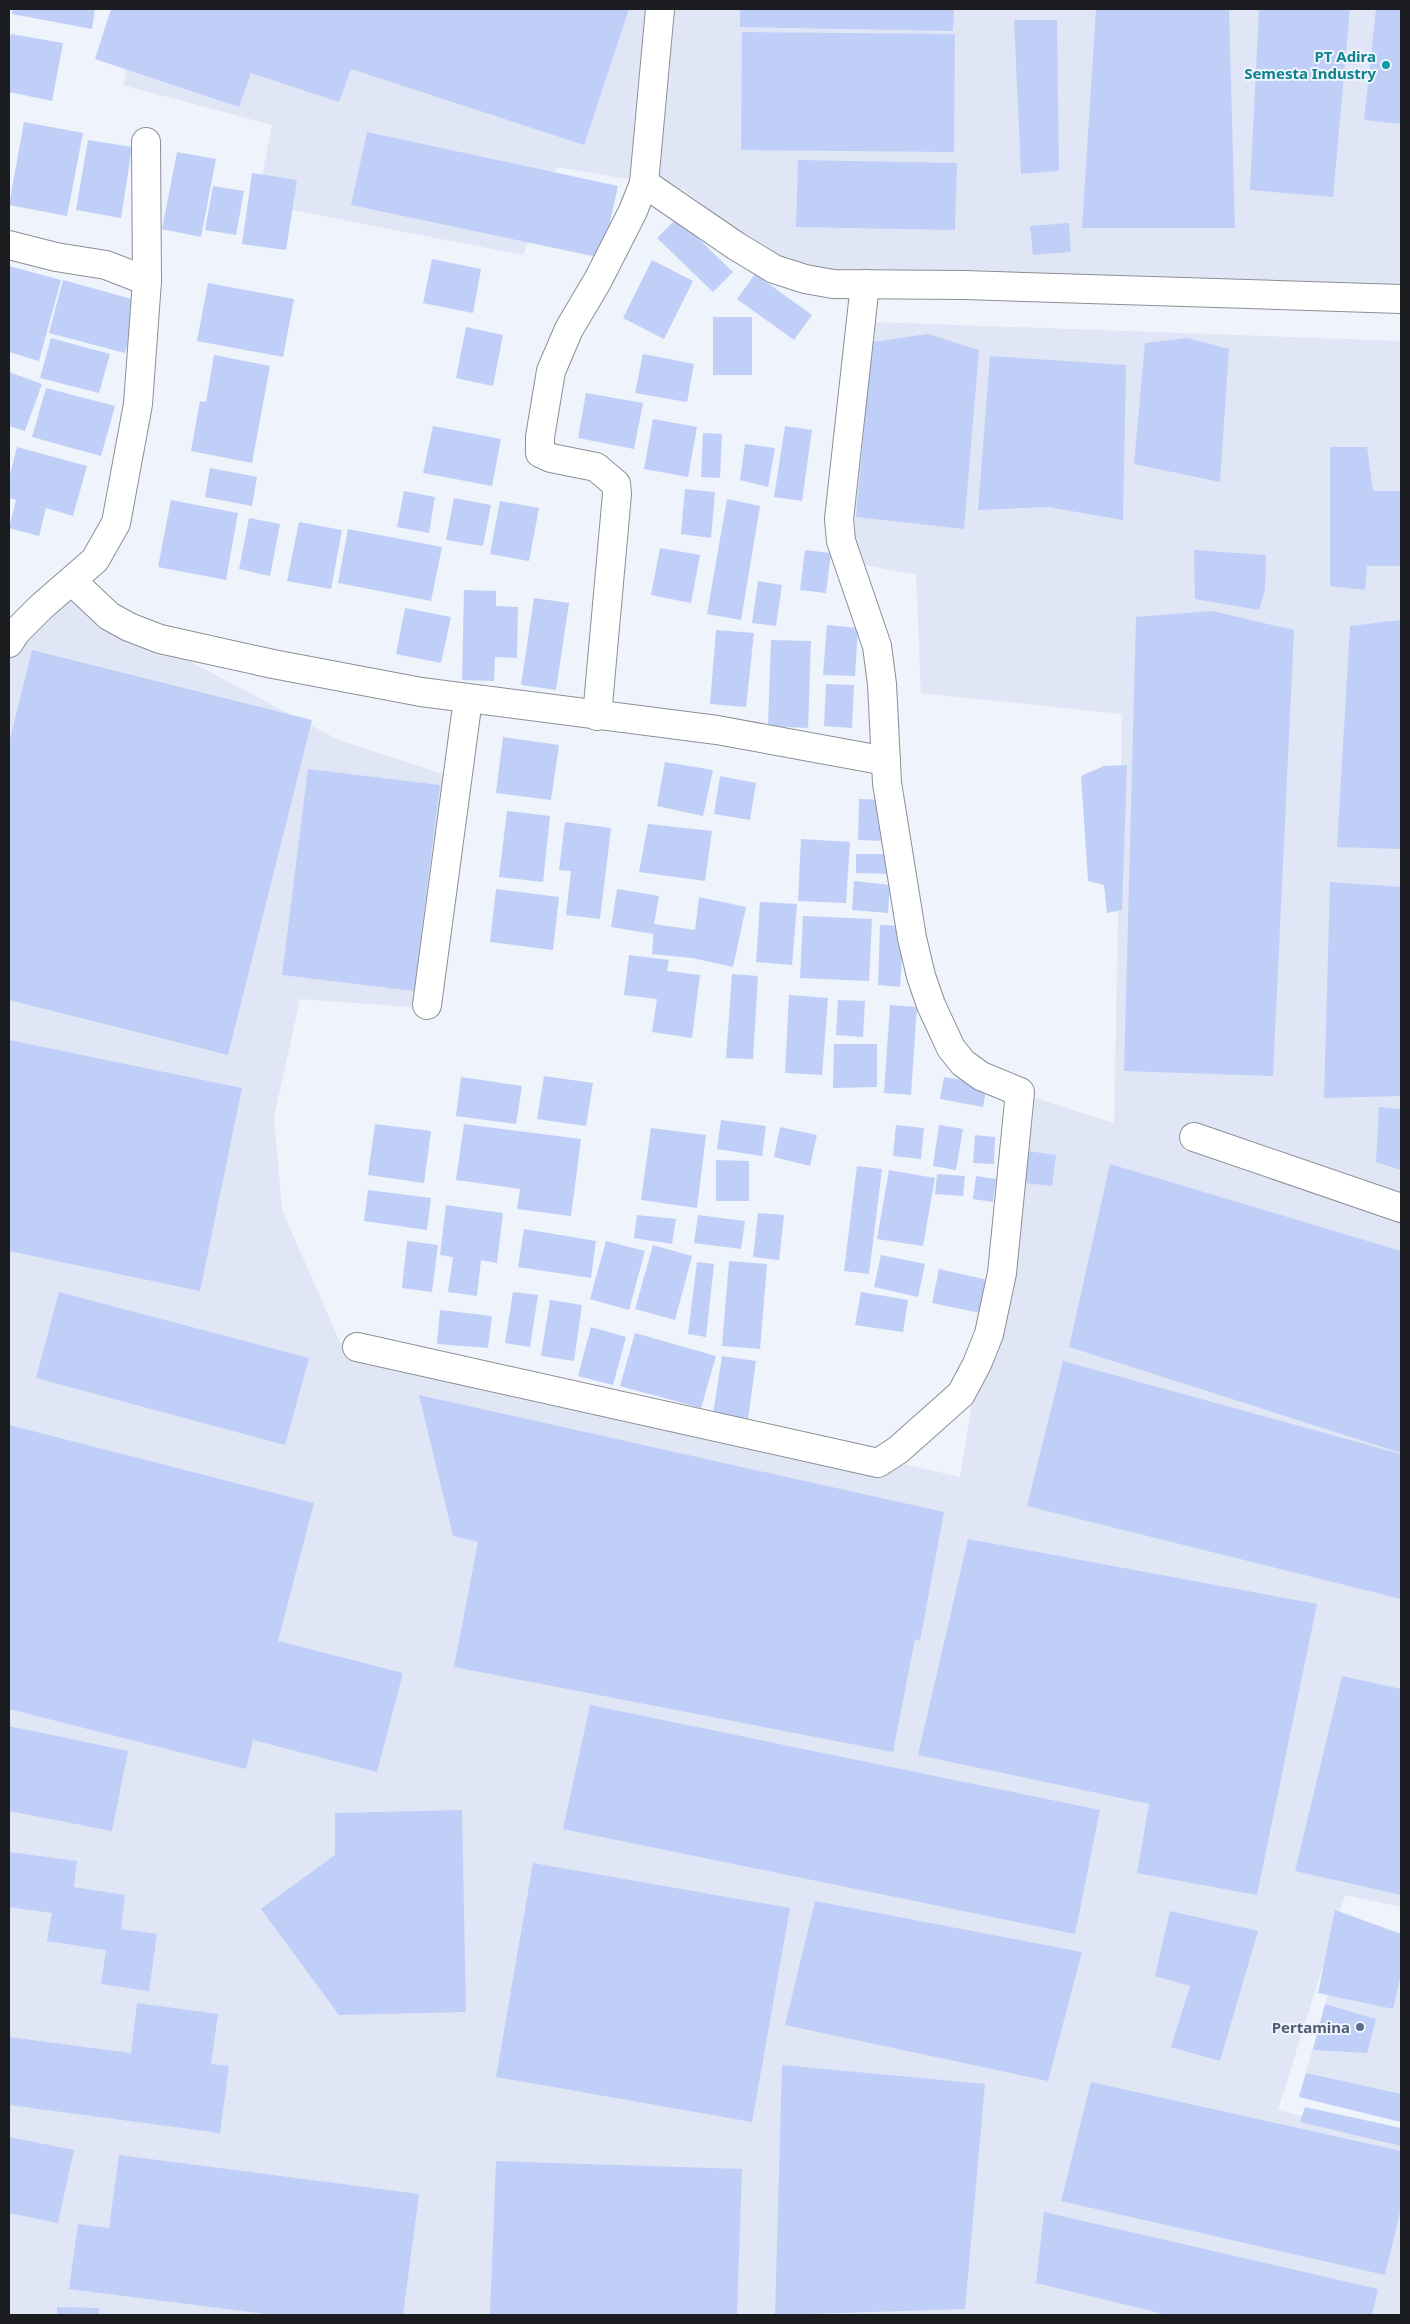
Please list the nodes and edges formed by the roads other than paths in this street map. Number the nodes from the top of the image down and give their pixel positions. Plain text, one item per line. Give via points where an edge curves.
1 (660, 9) edge
2 (146, 142) dead end
3 (644, 183) junction
4 (9, 245) edge
5 (147, 281) junction
6 (865, 284) junction
7 (1401, 299) edge
8 (72, 581) junction
9 (9, 643) edge
10 (468, 699) junction
11 (598, 716) junction
12 (886, 761) junction
13 (427, 1005) dead end
14 (1194, 1137) dead end
15 (1401, 1208) edge
16 (356, 1347) dead end

1 - 3 street
2 - 5 street
3 - 6 street via 698,222 774,268 832,284
3 - 11 street via 633,212 569,329 551,371 540,437 540,453 596,467 616,484
4 - 5 street via 106,266
5 - 8 street via 138,404 116,524 95,560
6 - 7 street
6 - 12 street via 839,519 841,541 877,646
8 - 9 street via 41,607
8 - 10 street via 109,616 160,639 273,664
10 - 11 street
10 - 13 street
11 - 12 street via 717,730
12 - 16 street via 912,938 931,1005 951,1048 963,1063 981,1076 1020,1092 1002,1273 989,1334 961,1394 898,1450 878,1463
14 - 15 street

